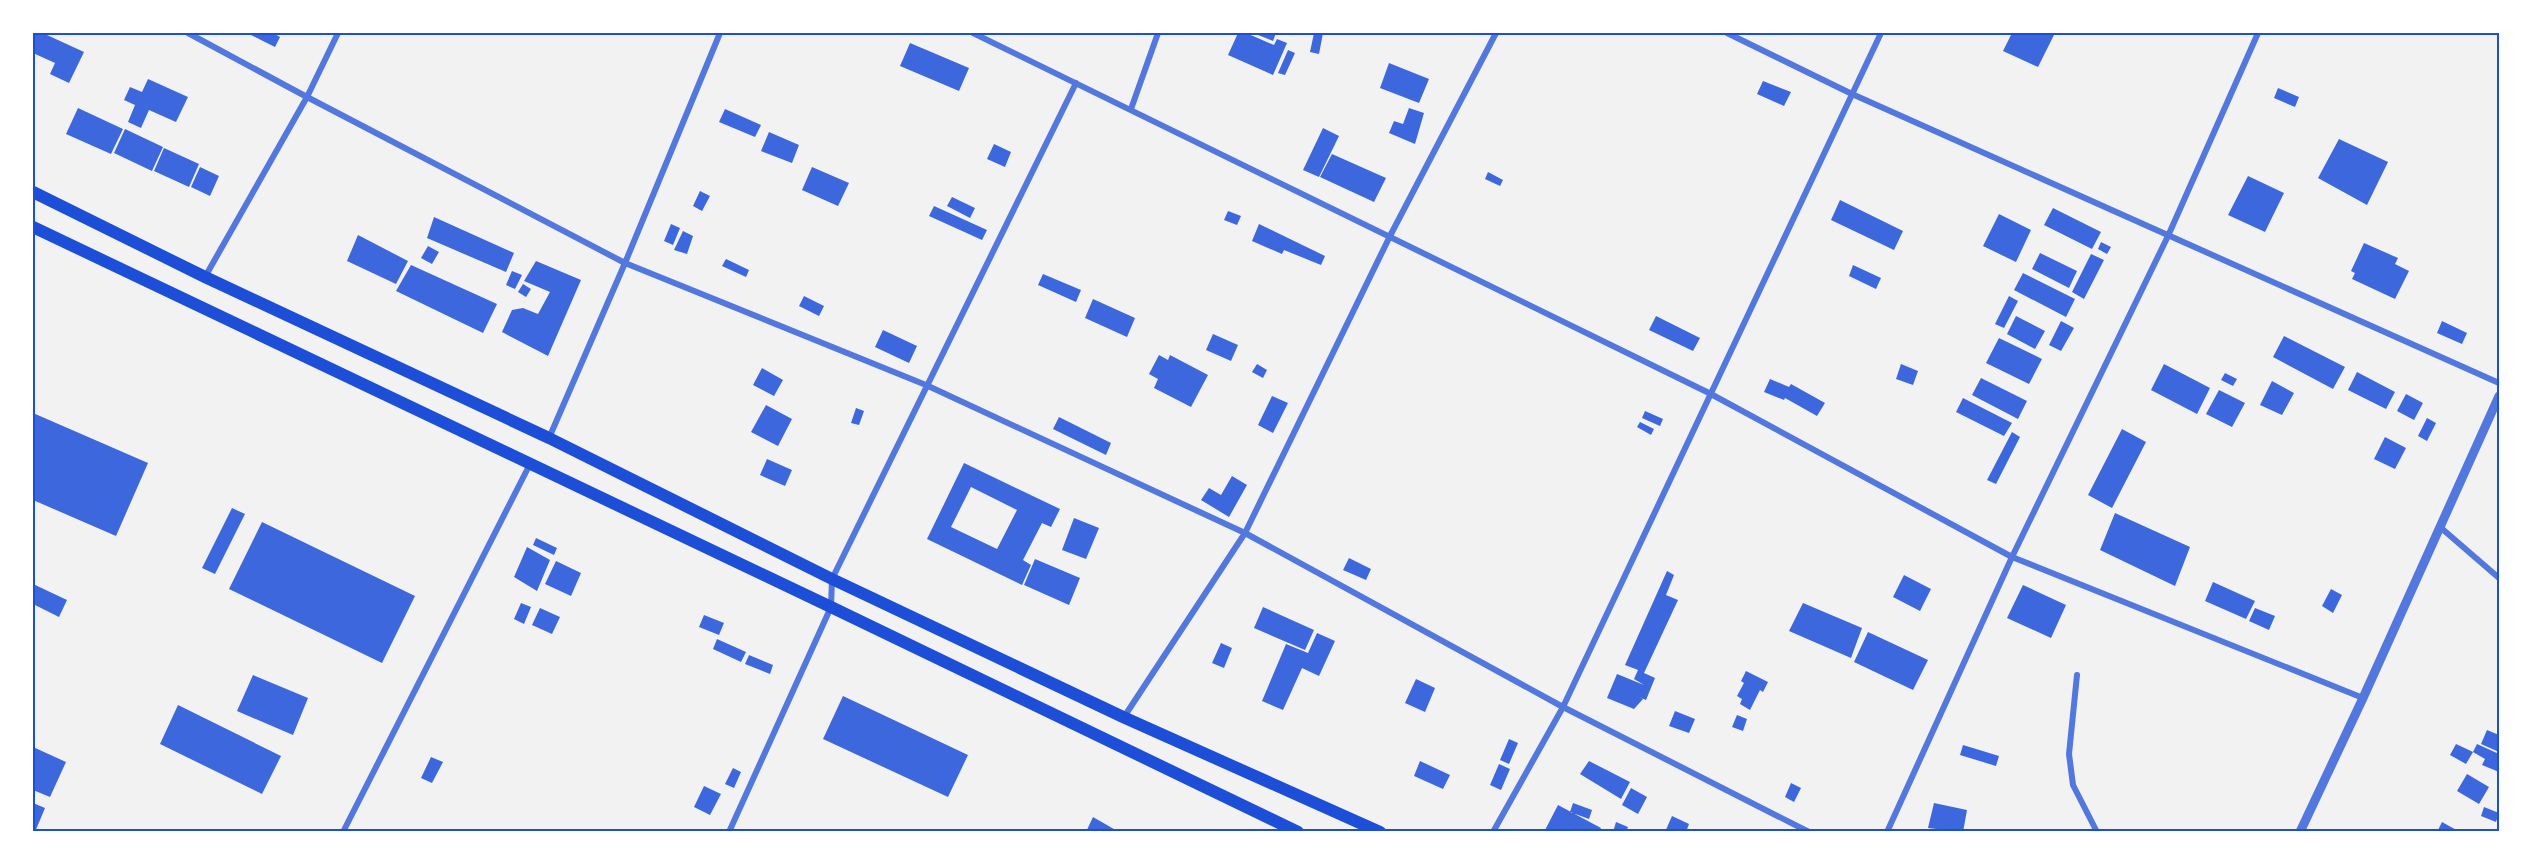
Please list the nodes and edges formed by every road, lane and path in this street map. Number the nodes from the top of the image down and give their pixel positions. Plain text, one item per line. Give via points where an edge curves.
1 (188, 33) edge
2 (338, 33) edge
3 (720, 33) edge
4 (973, 33) edge
5 (1158, 33) edge
6 (1496, 33) edge
7 (1727, 33) edge
8 (1881, 33) edge
9 (2258, 33) edge
10 (1076, 82) junction
11 (1852, 94) junction
12 (307, 98) junction
13 (1131, 109) junction
14 (33, 192) edge
15 (33, 227) edge
16 (1390, 236) junction
17 (2168, 236) junction
18 (626, 263) junction
19 (205, 277) junction
20 (2499, 383) edge
21 (926, 385) junction
22 (1709, 393) junction
23 (2499, 396) edge
24 (549, 438) junction
25 (530, 464) junction
26 (2440, 528) junction
27 (1245, 533) junction
28 (2012, 557) junction
29 (2499, 578) edge
30 (832, 579) junction
31 (831, 607) junction
32 (2077, 675) dead end
33 (2363, 698) junction
34 (1563, 707) junction
35 (1123, 717) junction
36 (343, 832) edge
37 (729, 832) edge
38 (1298, 832) edge
39 (1380, 832) edge
40 (1493, 832) edge
41 (1809, 832) edge
42 (1887, 832) edge
43 (2097, 832) edge
44 (2300, 832) edge

1 - 12 street
2 - 12 street
3 - 18 street
4 - 10 street
5 - 13 street
6 - 16 street
7 - 11 street
8 - 11 street
9 - 17 street
10 - 13 street
10 - 21 street
11 - 17 street
11 - 22 street
12 - 18 street
12 - 19 street
13 - 16 street
14 - 19 highway
15 - 25 highway
16 - 22 street
16 - 27 street
17 - 20 street
17 - 28 street
18 - 21 street
18 - 24 street
19 - 24 highway
21 - 27 street
21 - 30 street
22 - 28 street
22 - 34 street
23 - 26 street
24 - 30 highway
25 - 31 highway
25 - 36 street
26 - 29 street
26 - 33 street
27 - 34 street
27 - 35 street
28 - 33 street
28 - 42 street
30 - 31 street
30 - 35 highway
31 - 37 street
31 - 38 highway
32 - 43 street via 2069,754 2073,785
33 - 44 street
34 - 40 street
34 - 41 street
35 - 39 highway

